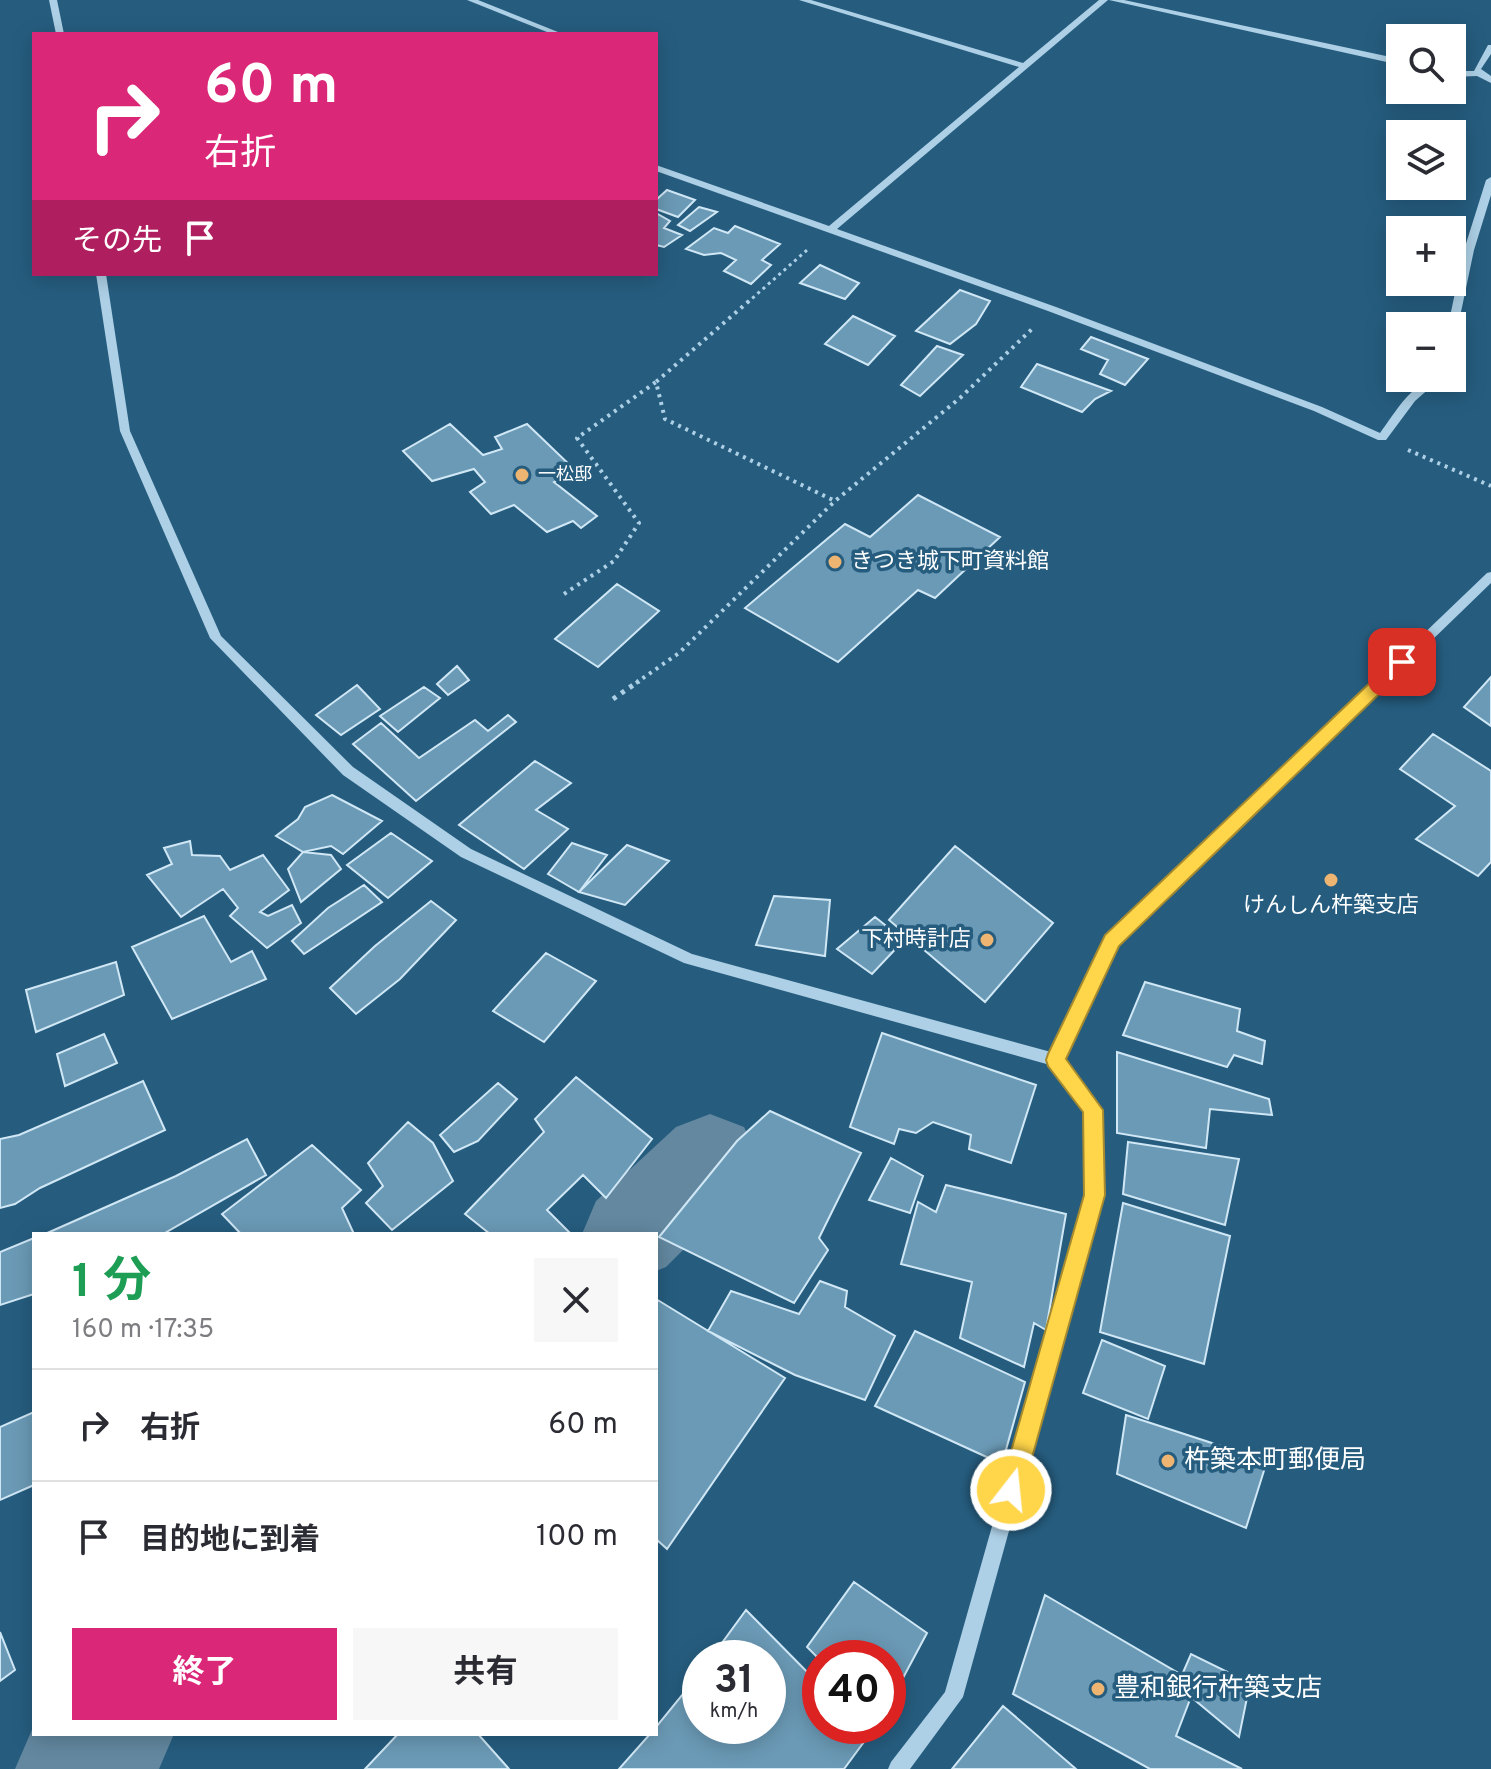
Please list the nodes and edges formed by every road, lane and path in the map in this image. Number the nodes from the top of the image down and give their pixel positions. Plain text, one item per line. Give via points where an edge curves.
1 (53, 0) edge
2 (471, 0) edge
3 (803, 0) edge
4 (1104, 0) edge
5 (1113, 0) edge
6 (60, 32) edge
7 (554, 32) edge
8 (1491, 47) edge
9 (1386, 59) edge
10 (1023, 66) junction
11 (1466, 73) edge
12 (1479, 73) junction
13 (1491, 80) edge
14 (658, 169) edge
15 (1491, 180) edge
16 (830, 230) junction
17 (101, 276) edge
18 (1052, 309) junction
19 (1456, 312) edge
20 (656, 382) junction
21 (1419, 392) edge
22 (1382, 438) junction
23 (1491, 486) edge
24 (835, 501) junction
25 (1491, 576) edge
26 (564, 594) dead end
27 (613, 699) dead end
28 (1055, 1060) junction
29 (898, 1769) edge

1 - 6 street
2 - 7 street
3 - 10 street
4 - 10 street
5 - 9 street
8 - 12 street via 1481,58
10 - 16 street
11 - 12 street
12 - 13 street
14 - 16 street
15 - 19 street
16 - 18 street
16 - 20 path
17 - 28 street via 125,431 216,638 348,771 466,853 689,959
18 - 22 street
18 - 24 path via 960,398
20 - 24 path via 665,419
20 - 26 path via 577,438 639,523 614,561
21 - 22 street
22 - 23 path
24 - 27 path via 679,653
25 - 28 street via 1112,941
28 - 29 street via 1093,1110 1094,1195 953,1697

